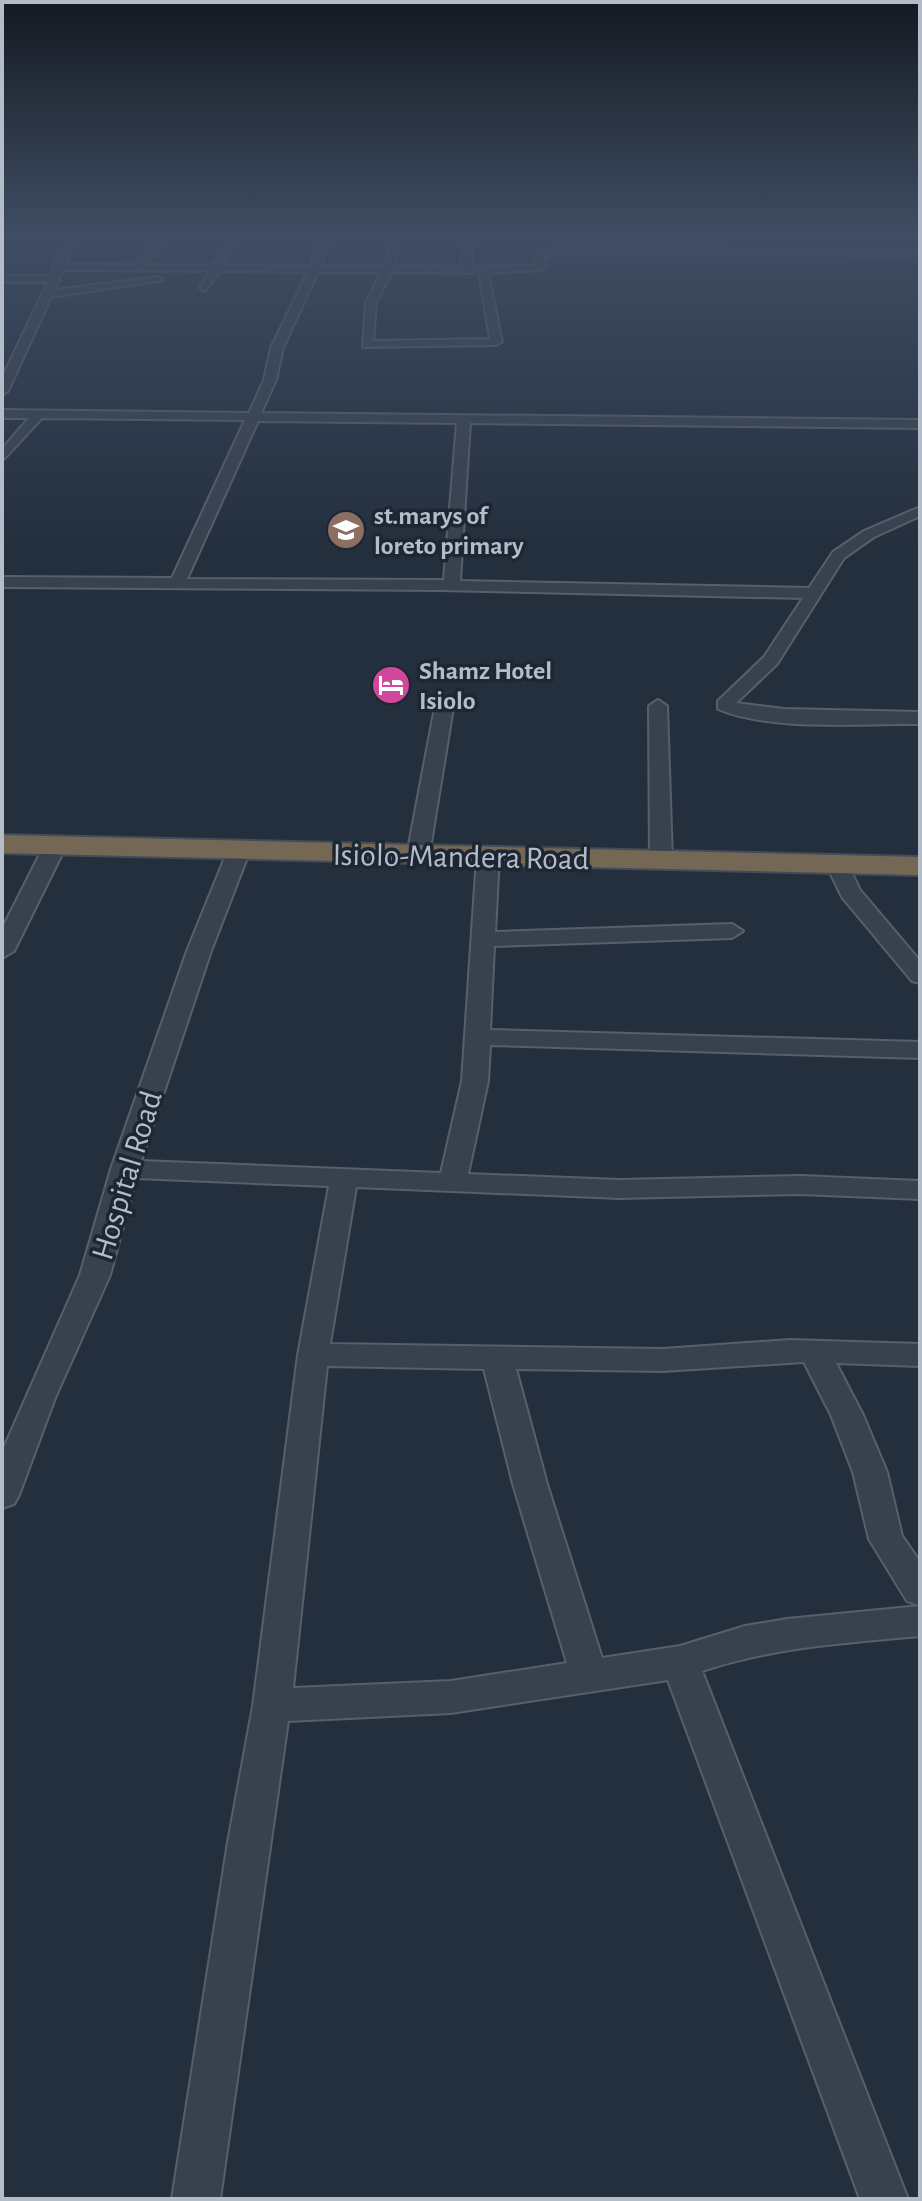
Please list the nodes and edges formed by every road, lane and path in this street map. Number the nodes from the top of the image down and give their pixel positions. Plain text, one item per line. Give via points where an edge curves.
1 (25, 339) edge
2 (282, 339) edge
3 (368, 339) edge
4 (495, 339) edge
5 (20, 349) junction
6 (2, 350) edge
7 (2, 391) edge
8 (2, 414) edge
9 (252, 416) junction
10 (36, 418) junction
11 (464, 419) junction
12 (920, 424) edge
13 (2, 457) edge
14 (920, 511) edge
15 (2, 582) edge
16 (178, 582) junction
17 (452, 586) junction
18 (811, 593) junction
19 (445, 702) dead end
20 (658, 706) dead end
21 (920, 718) edge
22 (2, 844) edge
23 (56, 844) junction
24 (239, 850) junction
25 (418, 855) junction
26 (488, 857) junction
27 (661, 861) junction
28 (837, 864) junction
29 (920, 866) edge
30 (732, 931) dead end
31 (484, 939) junction
32 (2, 951) edge
33 (920, 976) edge
34 (479, 1037) junction
35 (920, 1050) edge
36 (125, 1169) junction
37 (344, 1179) junction
38 (453, 1182) junction
39 (920, 1190) edge
40 (814, 1352) junction
41 (313, 1355) junction
42 (920, 1355) edge
43 (497, 1357) junction
44 (3, 1490) edge
45 (920, 1591) edge
46 (920, 1621) edge
47 (680, 1662) junction
48 (589, 1674) junction
49 (272, 1706) junction
50 (196, 2199) edge
51 (884, 2199) edge

1 - 5 street
2 - 9 street
3 - 4 street via 367,345
5 - 6 street
5 - 7 street
8 - 10 street
9 - 10 street
9 - 11 street
9 - 16 street
10 - 13 street
11 - 12 street
11 - 17 street
14 - 18 street via 853,543
15 - 16 street
16 - 17 street
17 - 18 street
18 - 21 street via 771,660 725,708 759,714
19 - 25 street
20 - 27 street
22 - 23 highway, Isiolo-Mandera Road
23 - 24 highway, Isiolo-Mandera Road
23 - 32 street
24 - 25 highway, Isiolo-Mandera Road
24 - 36 street, Hospital Road
25 - 26 highway, Isiolo-Mandera Road
26 - 27 highway, Isiolo-Mandera Road
26 - 31 street
27 - 28 highway, Isiolo-Mandera Road
28 - 29 highway, Isiolo-Mandera Road
28 - 33 street via 850,892
30 - 31 street
31 - 34 street
34 - 35 street
34 - 38 street
36 - 37 street
36 - 44 street, Hospital Road via 95,1275
37 - 38 street
37 - 41 street
38 - 39 street via 619,1189 800,1185
40 - 42 street
40 - 43 street via 697,1360
40 - 45 street via 870,1472 886,1539
41 - 43 street
41 - 49 street
43 - 48 street
46 - 47 street via 745,1641
47 - 48 street
47 - 51 street
48 - 49 street via 451,1697
49 - 50 street

